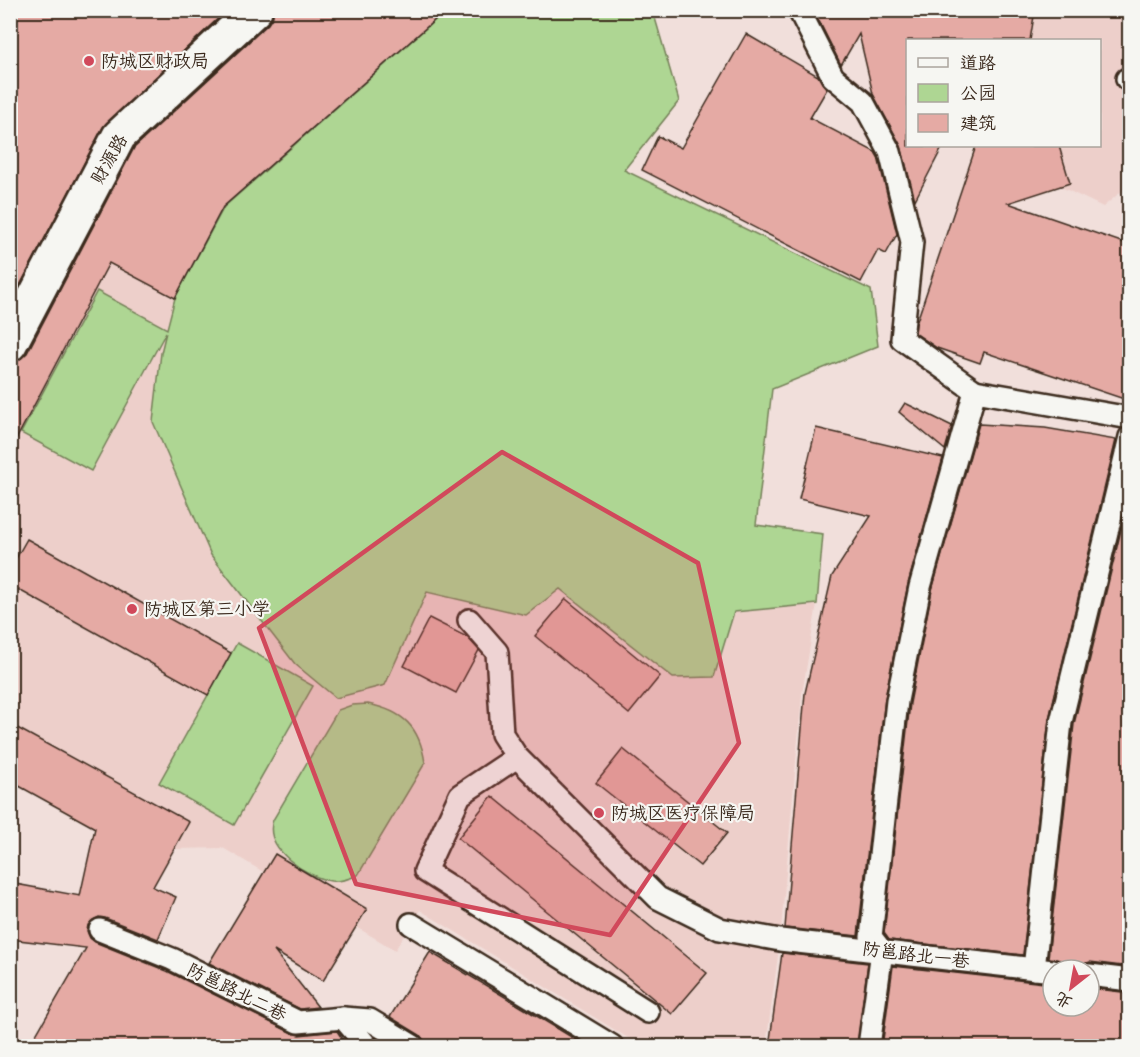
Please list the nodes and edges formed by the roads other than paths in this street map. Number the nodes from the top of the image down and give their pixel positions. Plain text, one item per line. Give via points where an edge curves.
1 (255, 10) edge
2 (799, 10) edge
3 (15, 324) edge
4 (975, 391) junction
5 (1130, 418) edge
6 (1130, 437) edge
7 (469, 620) dead end
8 (517, 757) junction
9 (411, 924) dead end
10 (100, 930) dead end
11 (882, 951) junction
12 (1044, 958) edge
13 (1041, 970) edge
14 (1101, 976) edge
15 (1130, 980) edge
16 (648, 1012) dead end
17 (343, 1018) junction
18 (368, 1047) edge
19 (413, 1047) edge
20 (612, 1047) edge
21 (869, 1047) edge

1 - 3 street, 财源路 via 119,136
2 - 4 lane via 834,77 863,102 890,152 912,242 902,339
4 - 5 lane
4 - 11 lane via 920,587 897,701 871,937
6 - 12 lane via 1061,722
7 - 8 lane, 防邕路北一巷 via 497,652 502,734
8 - 11 lane, 防邕路北一巷 via 658,898 720,929
8 - 16 lane via 460,795 424,871
9 - 20 lane
10 - 17 lane, 防邕路北二巷 via 172,959 298,1022
11 - 13 lane, 防邕路北一巷
11 - 21 lane
14 - 15 lane
17 - 18 lane
17 - 19 lane, 防邕路北二巷 via 370,1020

